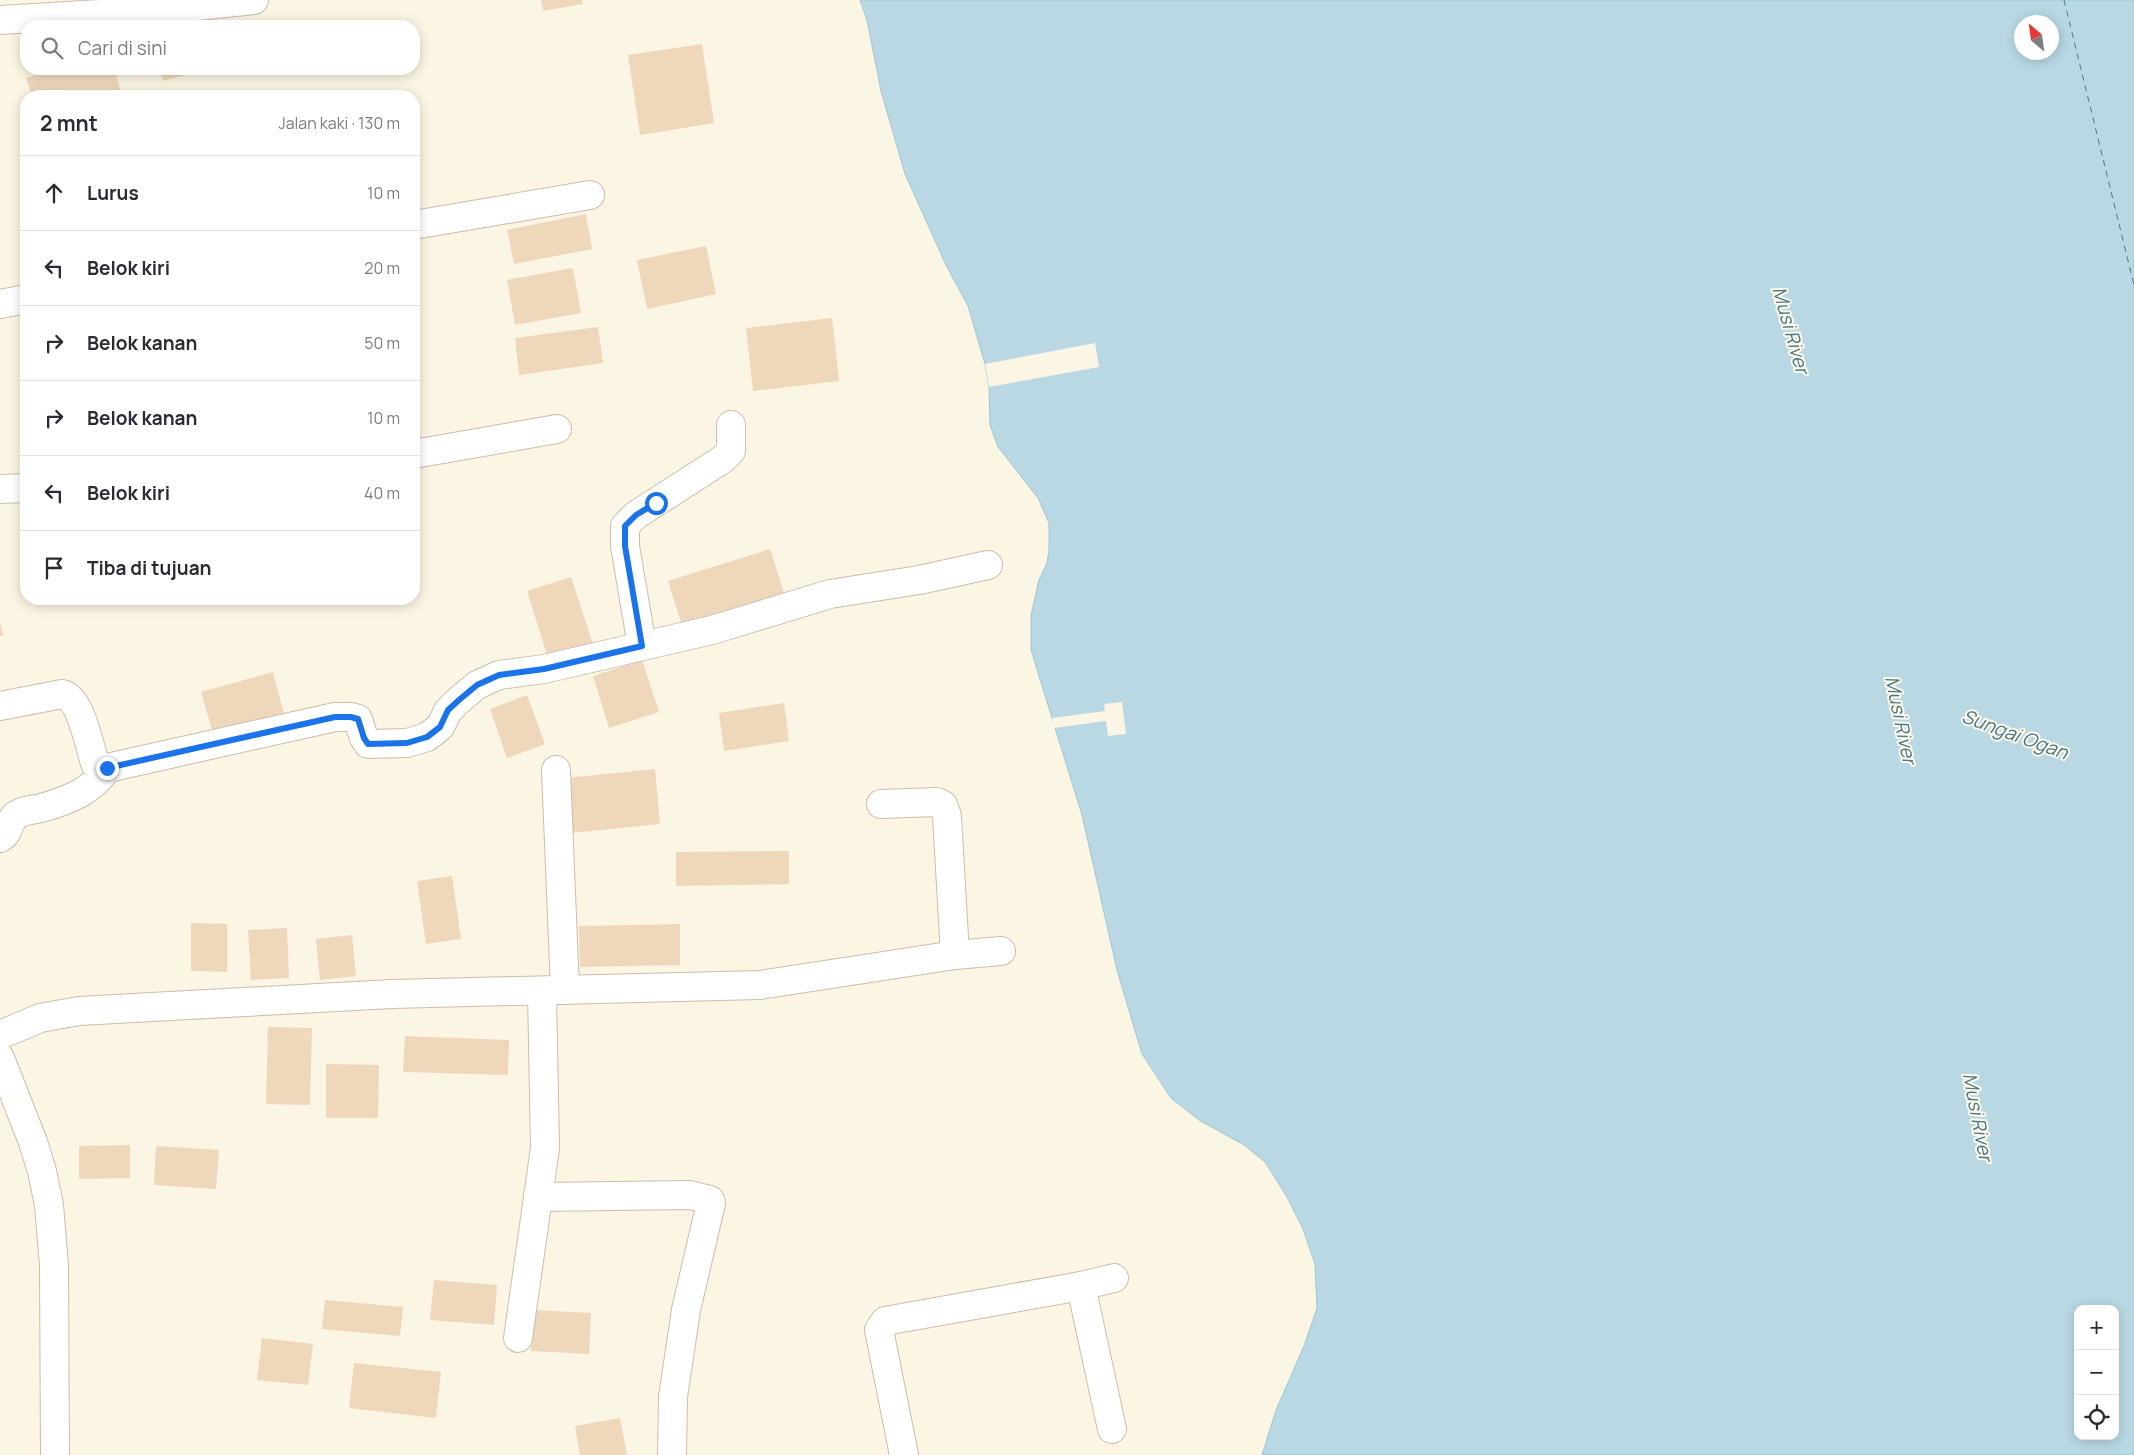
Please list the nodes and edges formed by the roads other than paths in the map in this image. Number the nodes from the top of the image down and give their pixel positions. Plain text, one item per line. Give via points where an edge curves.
1 (254, 0) edge
2 (0, 20) edge
3 (590, 195) dead end
4 (420, 224) edge
5 (20, 300) edge
6 (0, 304) edge
7 (732, 425) dead end
8 (557, 429) dead end
9 (420, 453) edge
10 (20, 488) edge
11 (0, 489) edge
12 (988, 565) dead end
13 (642, 646) junction
14 (0, 706) edge
15 (107, 768) junction
16 (556, 770) dead end
17 (881, 804) dead end
18 (0, 838) edge
19 (1001, 951) dead end
20 (954, 955) junction
21 (554, 991) junction
22 (0, 1035) edge
23 (0, 1058) edge
24 (538, 1197) junction
25 (1114, 1278) dead end
26 (1082, 1286) junction
27 (518, 1338) dead end
28 (1112, 1429) dead end
29 (56, 1455) edge
30 (672, 1455) edge
31 (904, 1455) edge

1 - 2 street via 150,11
3 - 4 street
5 - 6 street
7 - 13 street via 730,452 723,459 636,515 625,526 625,546
8 - 9 street
10 - 11 street
12 - 13 street via 830,594 712,630
13 - 15 street via 544,669 499,675 477,685 459,700 448,710 440,727 427,737 407,743 368,744 358,719 335,717
14 - 15 street via 67,695 78,708 94,763 99,768
15 - 18 street via 99,781 78,794 14,816 6,835
16 - 21 street
17 - 20 street via 937,802 943,805 947,816
19 - 20 street
20 - 21 street via 760,985
21 - 22 street via 392,994 79,1011 40,1018
21 - 24 street
23 - 29 street via 18,1098 42,1171 48,1205 54,1265
24 - 27 street
24 - 30 street via 700,1198 712,1206 686,1310 673,1397
25 - 26 street
26 - 28 street
26 - 31 street via 885,1320 879,1330

